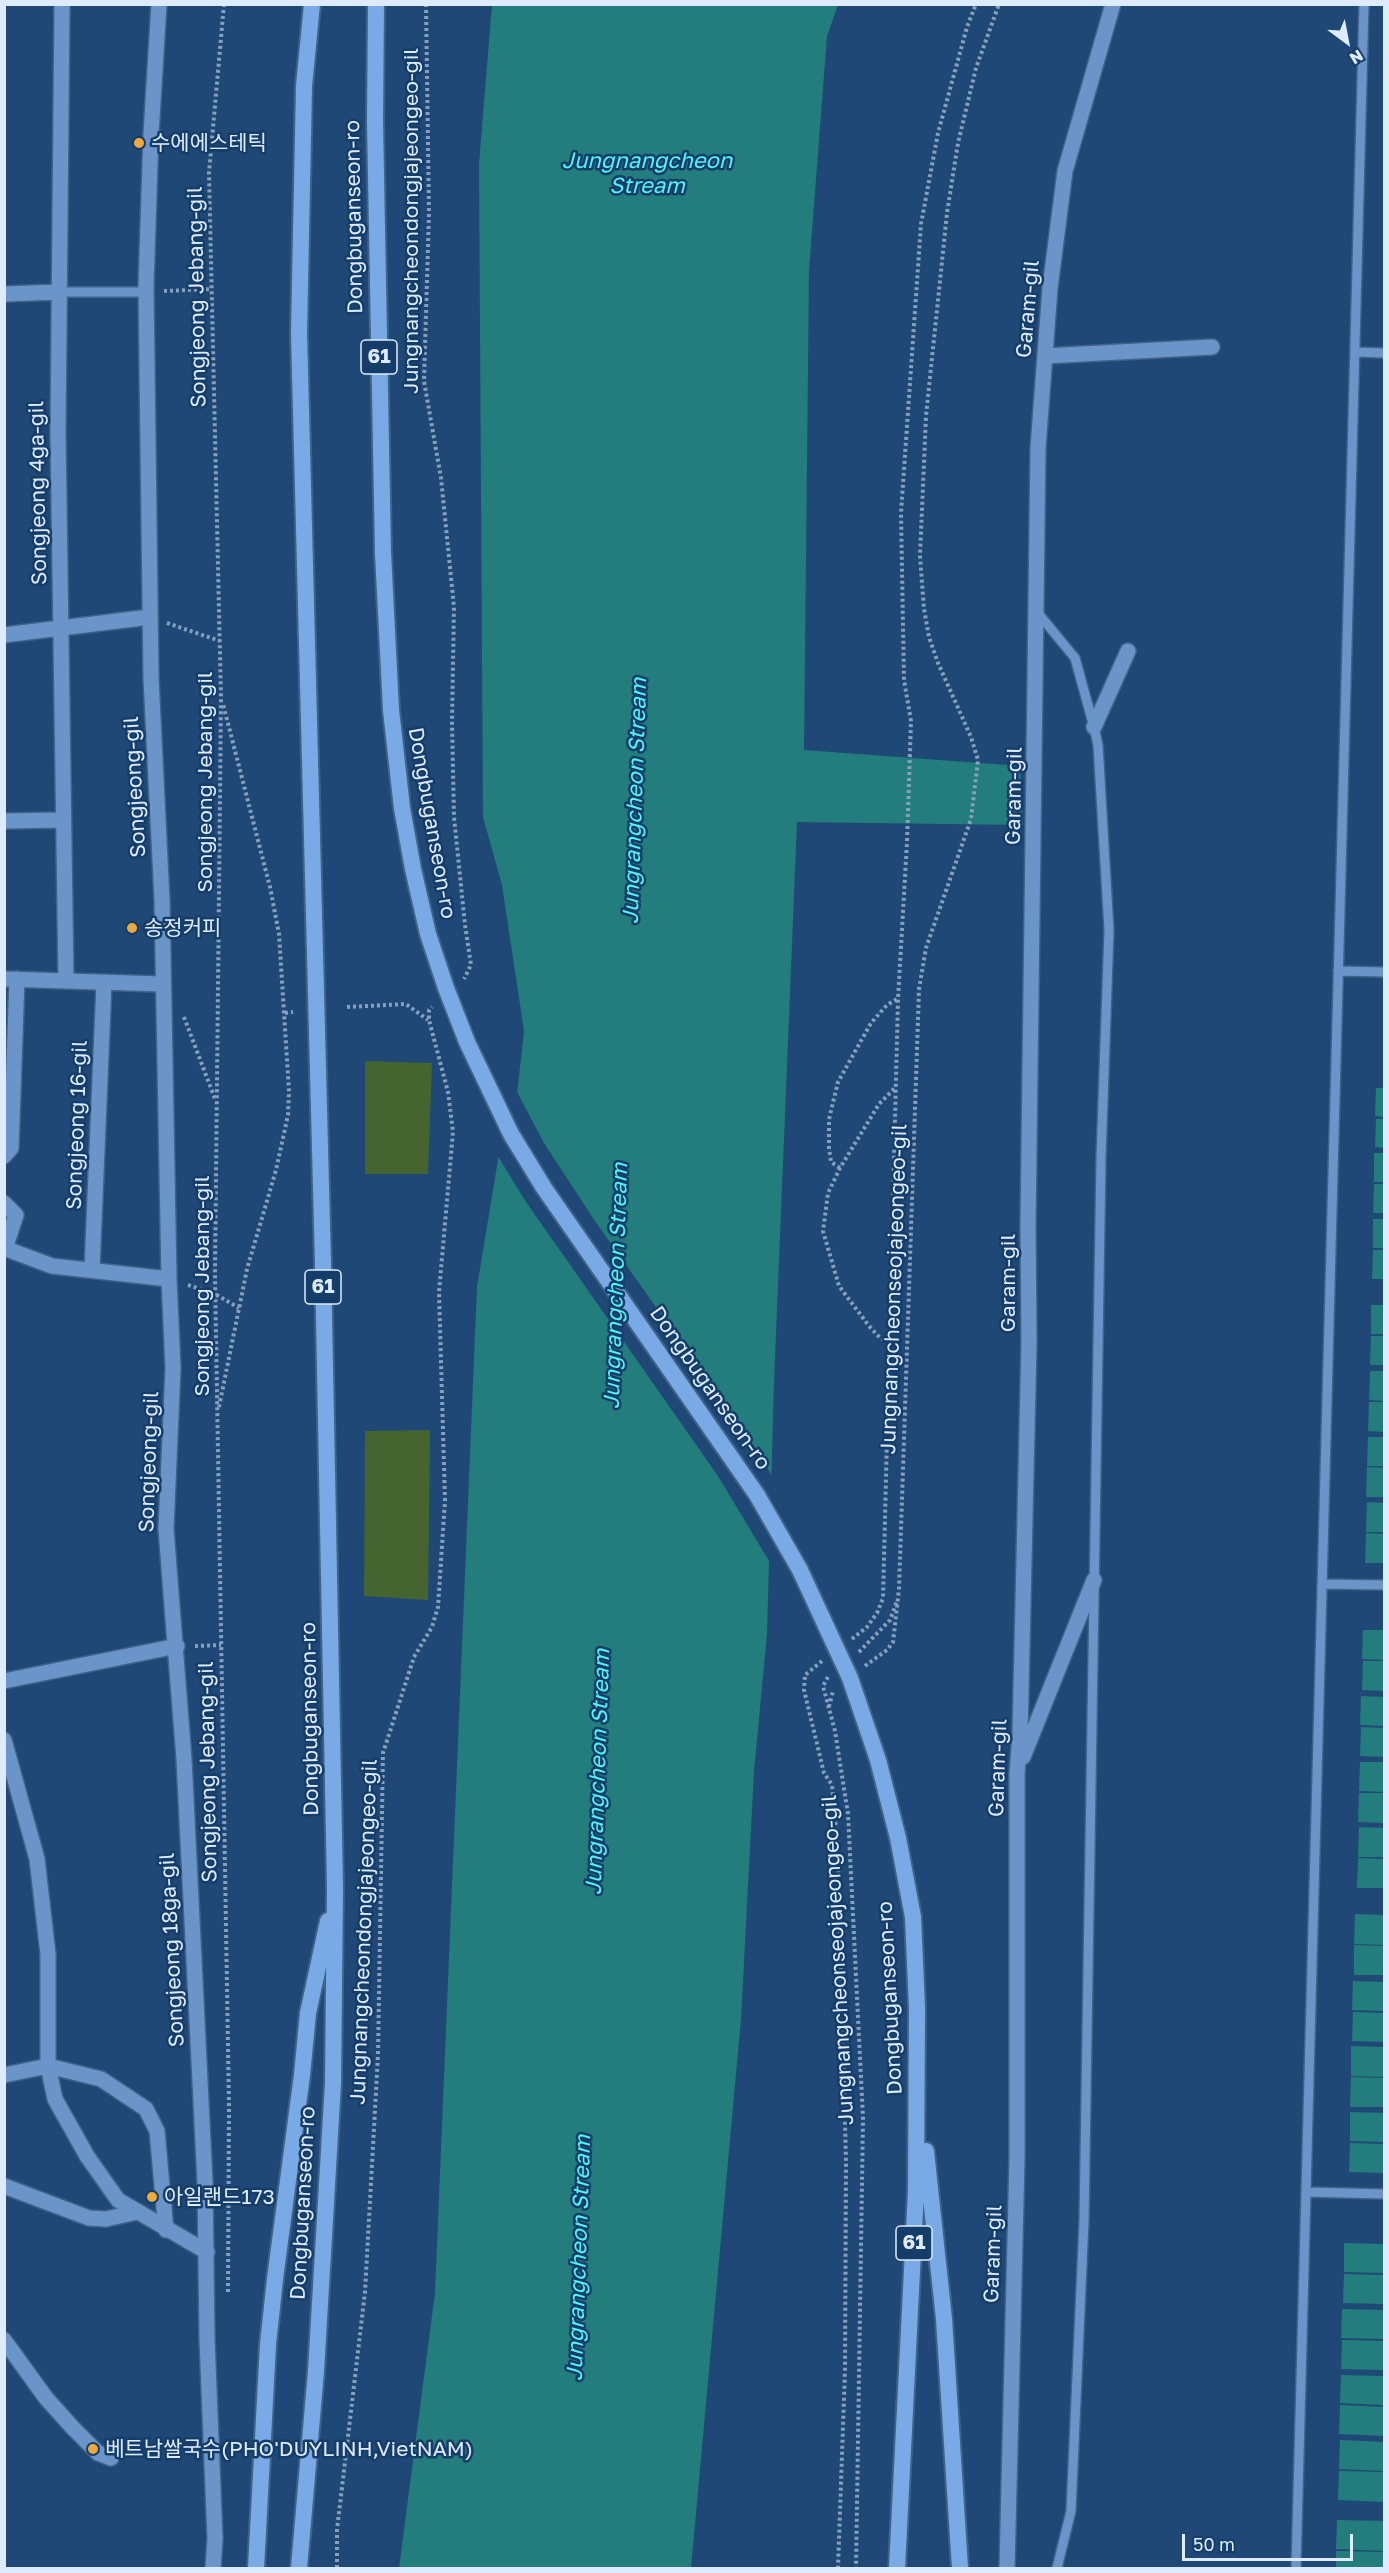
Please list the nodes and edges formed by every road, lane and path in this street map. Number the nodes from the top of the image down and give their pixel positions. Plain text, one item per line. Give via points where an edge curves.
1 (62, 4) edge
2 (159, 4) edge
3 (224, 4) edge
4 (312, 4) edge
5 (376, 4) edge
6 (426, 4) edge
7 (976, 4) edge
8 (999, 4) edge
9 (1113, 4) edge
10 (1364, 4) edge
11 (212, 289) junction
12 (58, 292) junction
13 (147, 292) junction
14 (4, 294) edge
15 (1212, 347) dead end
16 (1355, 352) junction
17 (1384, 353) edge
18 (1045, 356) junction
19 (1037, 612) junction
20 (150, 617) junction
21 (60, 629) junction
22 (4, 635) edge
23 (220, 641) junction
24 (1128, 651) dead end
25 (222, 698) junction
26 (1094, 727) junction
27 (62, 820) junction
28 (4, 821) edge
29 (1338, 971) junction
30 (1384, 972) edge
31 (467, 974) dead end
32 (11, 979) edge
33 (66, 981) junction
34 (104, 983) junction
35 (161, 984) junction
36 (898, 999) junction
37 (347, 1007) dead end
38 (181, 1008) dead end
39 (293, 1012) dead end
40 (285, 1013) junction
41 (895, 1087) junction
42 (217, 1103) junction
43 (4, 1156) edge
44 (840, 1168) junction
45 (4, 1203) edge
46 (5, 1249) edge
47 (92, 1269) junction
48 (169, 1279) junction
49 (215, 1294) junction
50 (239, 1308) junction
51 (890, 1342) junction
52 (217, 1416) junction
53 (1094, 1580) junction
54 (1322, 1584) junction
55 (1384, 1586) edge
56 (850, 1640) dead end
57 (177, 1646) junction
58 (221, 1646) junction
59 (823, 1660) dead end
60 (856, 1672) dead end
61 (4, 1681) edge
62 (838, 1685) dead end
63 (4, 1740) edge
64 (1017, 1774) junction
65 (335, 1888) junction
66 (48, 2066) junction
67 (4, 2075) edge
68 (918, 2076) junction
69 (4, 2186) edge
70 (1306, 2192) junction
71 (1384, 2194) edge
72 (137, 2212) junction
73 (166, 2230) junction
74 (207, 2252) junction
75 (228, 2296) dead end
76 (4, 2340) edge
77 (111, 2457) dead end
78 (213, 2568) edge
79 (256, 2568) edge
80 (299, 2568) edge
81 (337, 2568) edge
82 (838, 2568) edge
83 (856, 2568) edge
84 (897, 2568) edge
85 (960, 2568) edge
86 (1007, 2568) edge
87 (1057, 2568) edge
88 (1296, 2568) edge

1 - 12 street, Songjeong 4ga-gil
2 - 13 street, Songjeong-gil
3 - 11 path, Songjeong Jebang-gil via 209,173
4 - 65 highway, Dongbuganseon-ro / 61 via 304,86 299,333
5 - 68 highway, Dongbuganseon-ro / 61, bridge via 383,553 391,710 402,808 428,934 467,1042 511,1134 544,1188 751,1486 800,1570 850,1678 878,1760 913,1917
6 - 31 path, Jungnangcheondongjajeongeo-gil via 429,213 423,381 441,478 454,608 454,817 471,965
7 - 36 path via 938,133 921,224 900,513 904,680 911,721
8 - 60 path, Jungnangcheonseojajeongeo-gil via 971,90 947,213 926,416 920,556 929,637 978,760 973,812 921,966 917,1007 895,1635 890,1647
9 - 18 street, Garam-gil via 1065,171
10 - 16 lane
11 - 13 path
11 - 23 path, Songjeong Jebang-gil
12 - 13 lane
12 - 14 street
12 - 21 street, Songjeong 4ga-gil
13 - 20 street, Songjeong-gil
15 - 18 street
16 - 17 lane
16 - 29 lane
18 - 19 street, Garam-gil via 1038,448
19 - 26 lane via 1075,658
19 - 64 street, Garam-gil via 1029,1342
20 - 21 street
20 - 23 path
20 - 35 street, Songjeong-gil via 162,900
21 - 22 street
21 - 27 street, Songjeong 4ga-gil
23 - 25 path, Songjeong Jebang-gil
24 - 26 street
25 - 40 path via 270,886 279,934
25 - 42 path, Songjeong Jebang-gil
26 - 53 lane via 1109,930 1100,1170
27 - 28 street
27 - 33 street, Songjeong 4ga-gil
29 - 30 lane
29 - 54 lane
32 - 33 street
32 - 43 street via 11,1148
33 - 34 street
34 - 35 street
34 - 47 street, Songjeong 16-gil
35 - 48 street, Songjeong-gil
36 - 41 path
36 - 44 path via 871,1023 838,1083 829,1119 828,1148 831,1162
37 - 81 path, Jungnangcheondongjajeongeo-gil via 406,1004 429,1020 453,1132 439,1292 446,1500 438,1607 432,1628 414,1657 383,1753 377,2078 365,2292 337,2530
38 - 42 path
39 - 40 path
40 - 50 path via 288,1115
41 - 44 path via 879,1104
41 - 51 path
42 - 49 path, Songjeong Jebang-gil
44 - 51 path via 828,1193 823,1231 828,1255 839,1286 869,1326 881,1339
45 - 46 street via 16,1215
46 - 47 street via 51,1266
47 - 48 street
48 - 49 path
48 - 57 street, Songjeong-gil via 174,1368 166,1529
49 - 50 path
49 - 52 path, Songjeong Jebang-gil
50 - 52 path
51 - 56 path via 883,1598 867,1628
52 - 58 path, Songjeong Jebang-gil
53 - 64 street
53 - 87 lane via 1084,2221 1071,2511
54 - 55 lane
54 - 70 lane
57 - 58 path
57 - 61 street
57 - 74 street, Songjeong 18ga-gil
58 - 75 path, Songjeong Jebang-gil via 229,2106
59 - 82 path via 805,1675 804,1690 824,1773 832,1785 838,1850 846,2162 845,2370
62 - 83 path, Jungnangcheonseojajeongeo-gil via 831,1693 829,1707 848,1814 863,2118
63 - 66 street via 37,1859 48,1954
64 - 86 street, Garam-gil via 1017,2158
65 - 79 highway via 308,2013 274,2279
65 - 80 highway, Dongbuganseon-ro / 61 via 332,2095 316,2371
66 - 67 street
66 - 72 street via 54,2099 87,2156 118,2200
66 - 73 street via 101,2079 146,2109 157,2131
68 - 84 highway, Dongbuganseon-ro / 61
68 - 85 highway via 944,2319
69 - 72 street via 89,2218 106,2219
70 - 71 lane
70 - 88 lane
72 - 73 street
73 - 74 street
74 - 78 street, Songjeong 18ga-gil
76 - 77 street via 66,2420 99,2453

